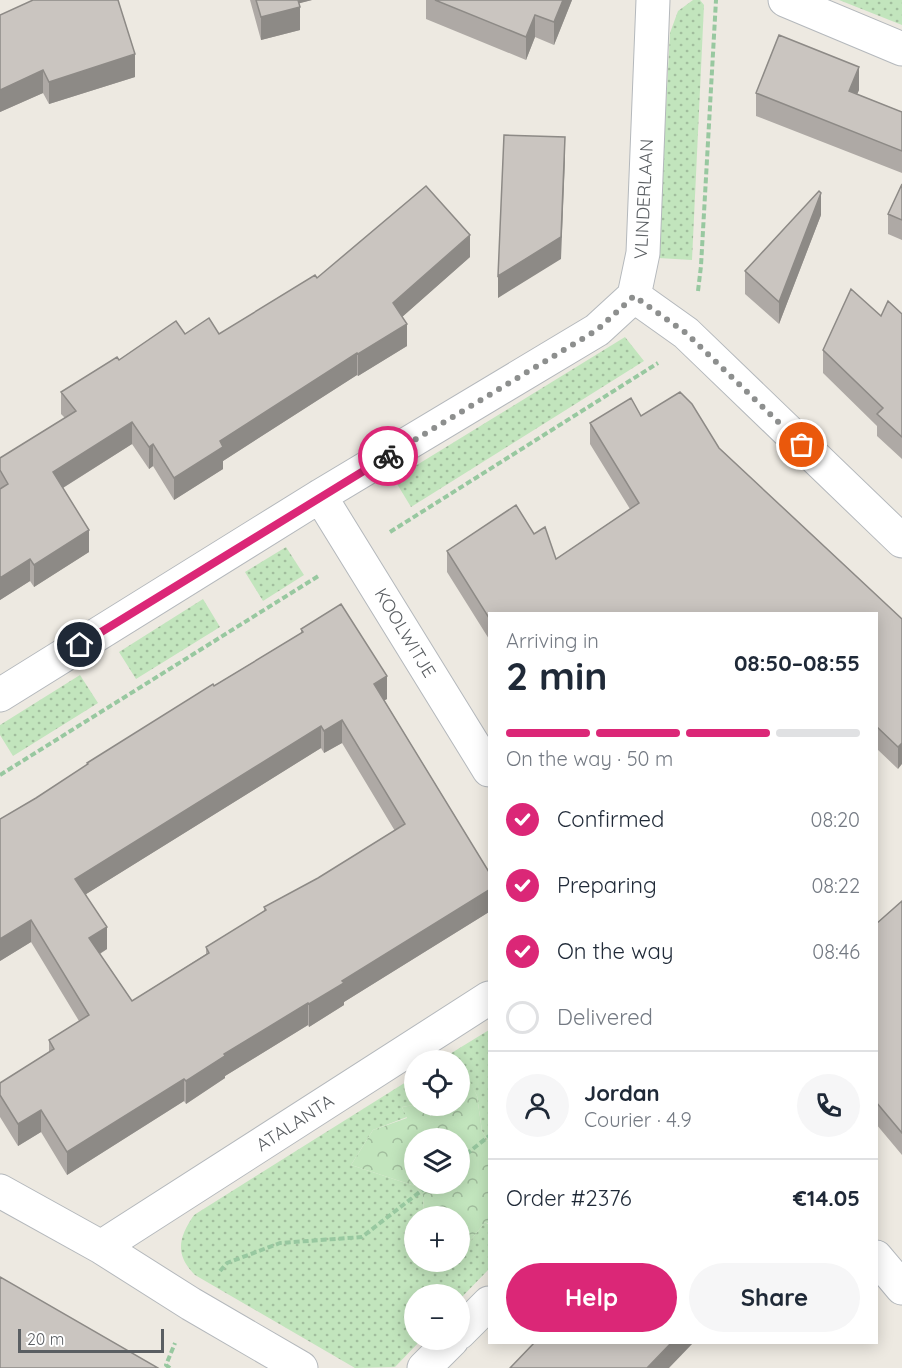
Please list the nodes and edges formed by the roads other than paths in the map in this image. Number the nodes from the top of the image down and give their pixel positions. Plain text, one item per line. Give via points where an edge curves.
1 (653, 0) edge
2 (784, 0) edge
3 (902, 49) edge
4 (634, 296) junction
5 (320, 496) junction
6 (902, 541) edge
7 (0, 695) edge
8 (488, 768) edge
9 (488, 999) edge
10 (0, 1191) edge
11 (101, 1247) junction
12 (878, 1259) edge
13 (902, 1288) edge
14 (488, 1304) edge
15 (470, 1322) edge
16 (442, 1350) edge
17 (301, 1368) edge
18 (424, 1368) edge

1 - 4 street, VLINDERLAAN via 643,253
2 - 3 street
4 - 5 street via 597,330
4 - 6 street via 686,333
5 - 7 street
5 - 8 street, KOOLWITJE
9 - 11 street, ATALANTA
10 - 11 street
11 - 17 street
12 - 13 street
14 - 15 street
16 - 18 street

